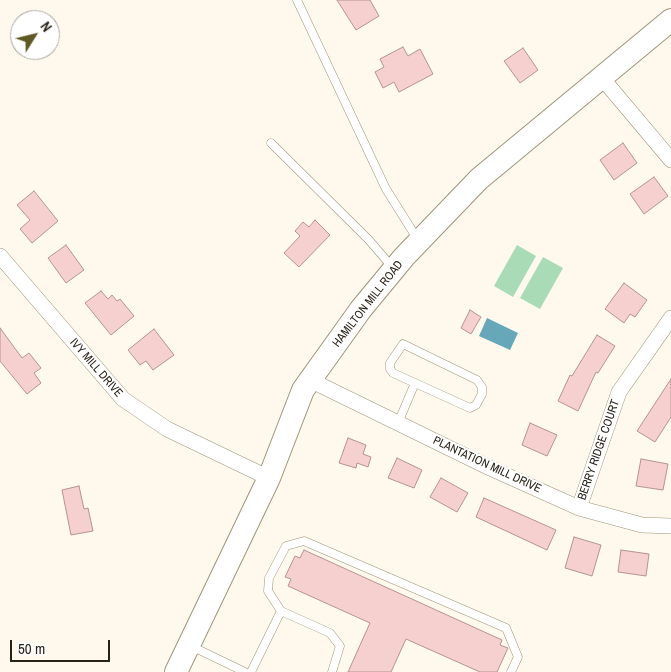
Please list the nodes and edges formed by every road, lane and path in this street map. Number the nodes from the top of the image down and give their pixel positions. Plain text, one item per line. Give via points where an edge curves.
1 (297, 0) edge
2 (671, 20) edge
3 (602, 78) junction
4 (271, 144) dead end
5 (671, 160) edge
6 (419, 241) junction
7 (0, 256) edge
8 (394, 270) junction
9 (671, 318) edge
10 (310, 380) junction
11 (415, 383) junction
12 (398, 423) junction
13 (269, 478) junction
14 (579, 508) junction
15 (671, 526) edge
16 (281, 611) junction
17 (189, 645) junction
18 (180, 671) edge
19 (246, 672) edge
20 (251, 672) edge
21 (332, 672) edge
22 (511, 672) edge

1 - 6 lane via 386,189
2 - 3 main road, HAMILTON MILL ROAD
3 - 5 street
3 - 6 main road, HAMILTON MILL ROAD via 479,180
4 - 8 lane via 368,239
6 - 8 main road, HAMILTON MILL ROAD
7 - 13 street, IVY MILL DRIVE via 123,399 167,429
8 - 10 main road, HAMILTON MILL ROAD via 361,309
9 - 14 street, BERRY RIDGE COURT via 619,392
10 - 12 street, PLANTATION MILL DRIVE
10 - 13 main road, HAMILTON MILL ROAD via 303,390
11 - 11 lane via 390,369 390,363 403,344 477,380 482,394 476,405 470,408
11 - 12 lane
12 - 14 street, PLANTATION MILL DRIVE
13 - 17 main road, HAMILTON MILL ROAD
14 - 15 street, PLANTATION MILL DRIVE via 642,525
16 - 20 lane
16 - 21 lane via 330,633 340,646
16 - 22 lane via 268,591 269,578 286,546 304,541 506,628 518,657
17 - 18 main road, HAMILTON MILL ROAD
17 - 19 lane

